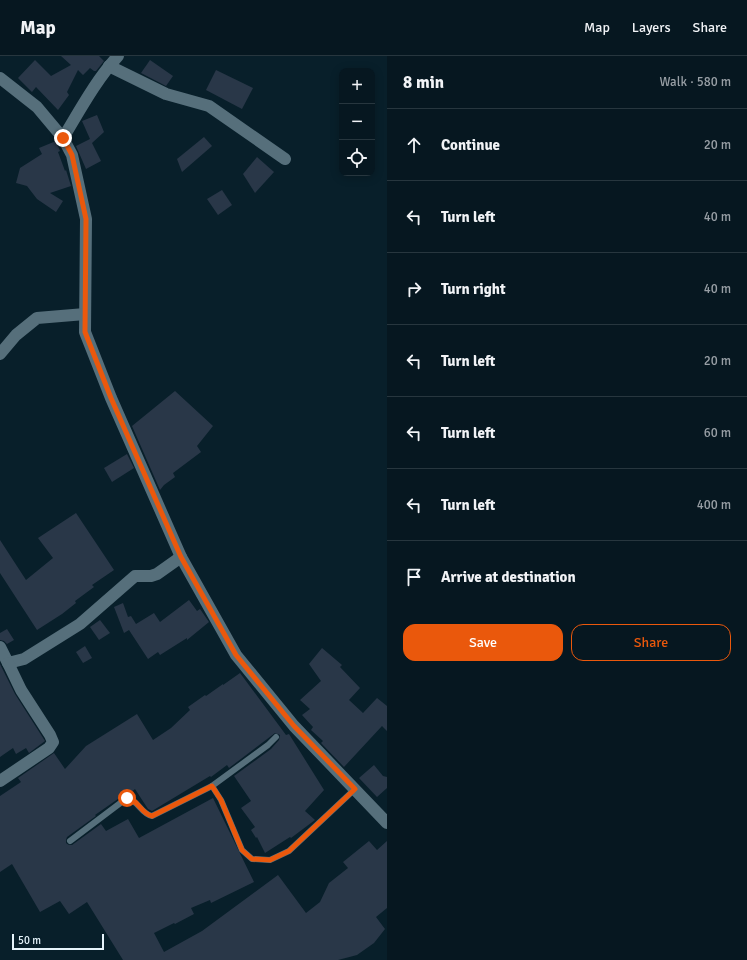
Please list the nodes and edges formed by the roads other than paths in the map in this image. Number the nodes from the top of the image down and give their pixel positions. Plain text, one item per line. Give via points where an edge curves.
1 (118, 56) edge
2 (109, 66) junction
3 (0, 78) edge
4 (63, 138) junction
5 (285, 159) dead end
6 (85, 314) junction
7 (0, 354) edge
8 (181, 557) junction
9 (0, 647) edge
10 (8, 664) junction
11 (276, 737) dead end
12 (0, 781) edge
13 (212, 786) junction
14 (355, 789) junction
15 (387, 823) edge
16 (70, 841) dead end

1 - 2 street
2 - 4 street
2 - 5 street via 166,94 209,106
3 - 4 street via 37,108
4 - 6 street via 72,155 86,219
6 - 7 street via 36,318 16,335
6 - 8 street via 85,332
8 - 10 street via 157,574 135,576 80,624 24,659
8 - 14 street via 236,655 294,726
9 - 10 street
10 - 12 street via 53,742 50,748
11 - 13 lane
13 - 14 lane via 221,800 242,850 252,859 270,860 289,851
13 - 16 lane via 152,816 146,815 132,799 127,798
14 - 15 street

